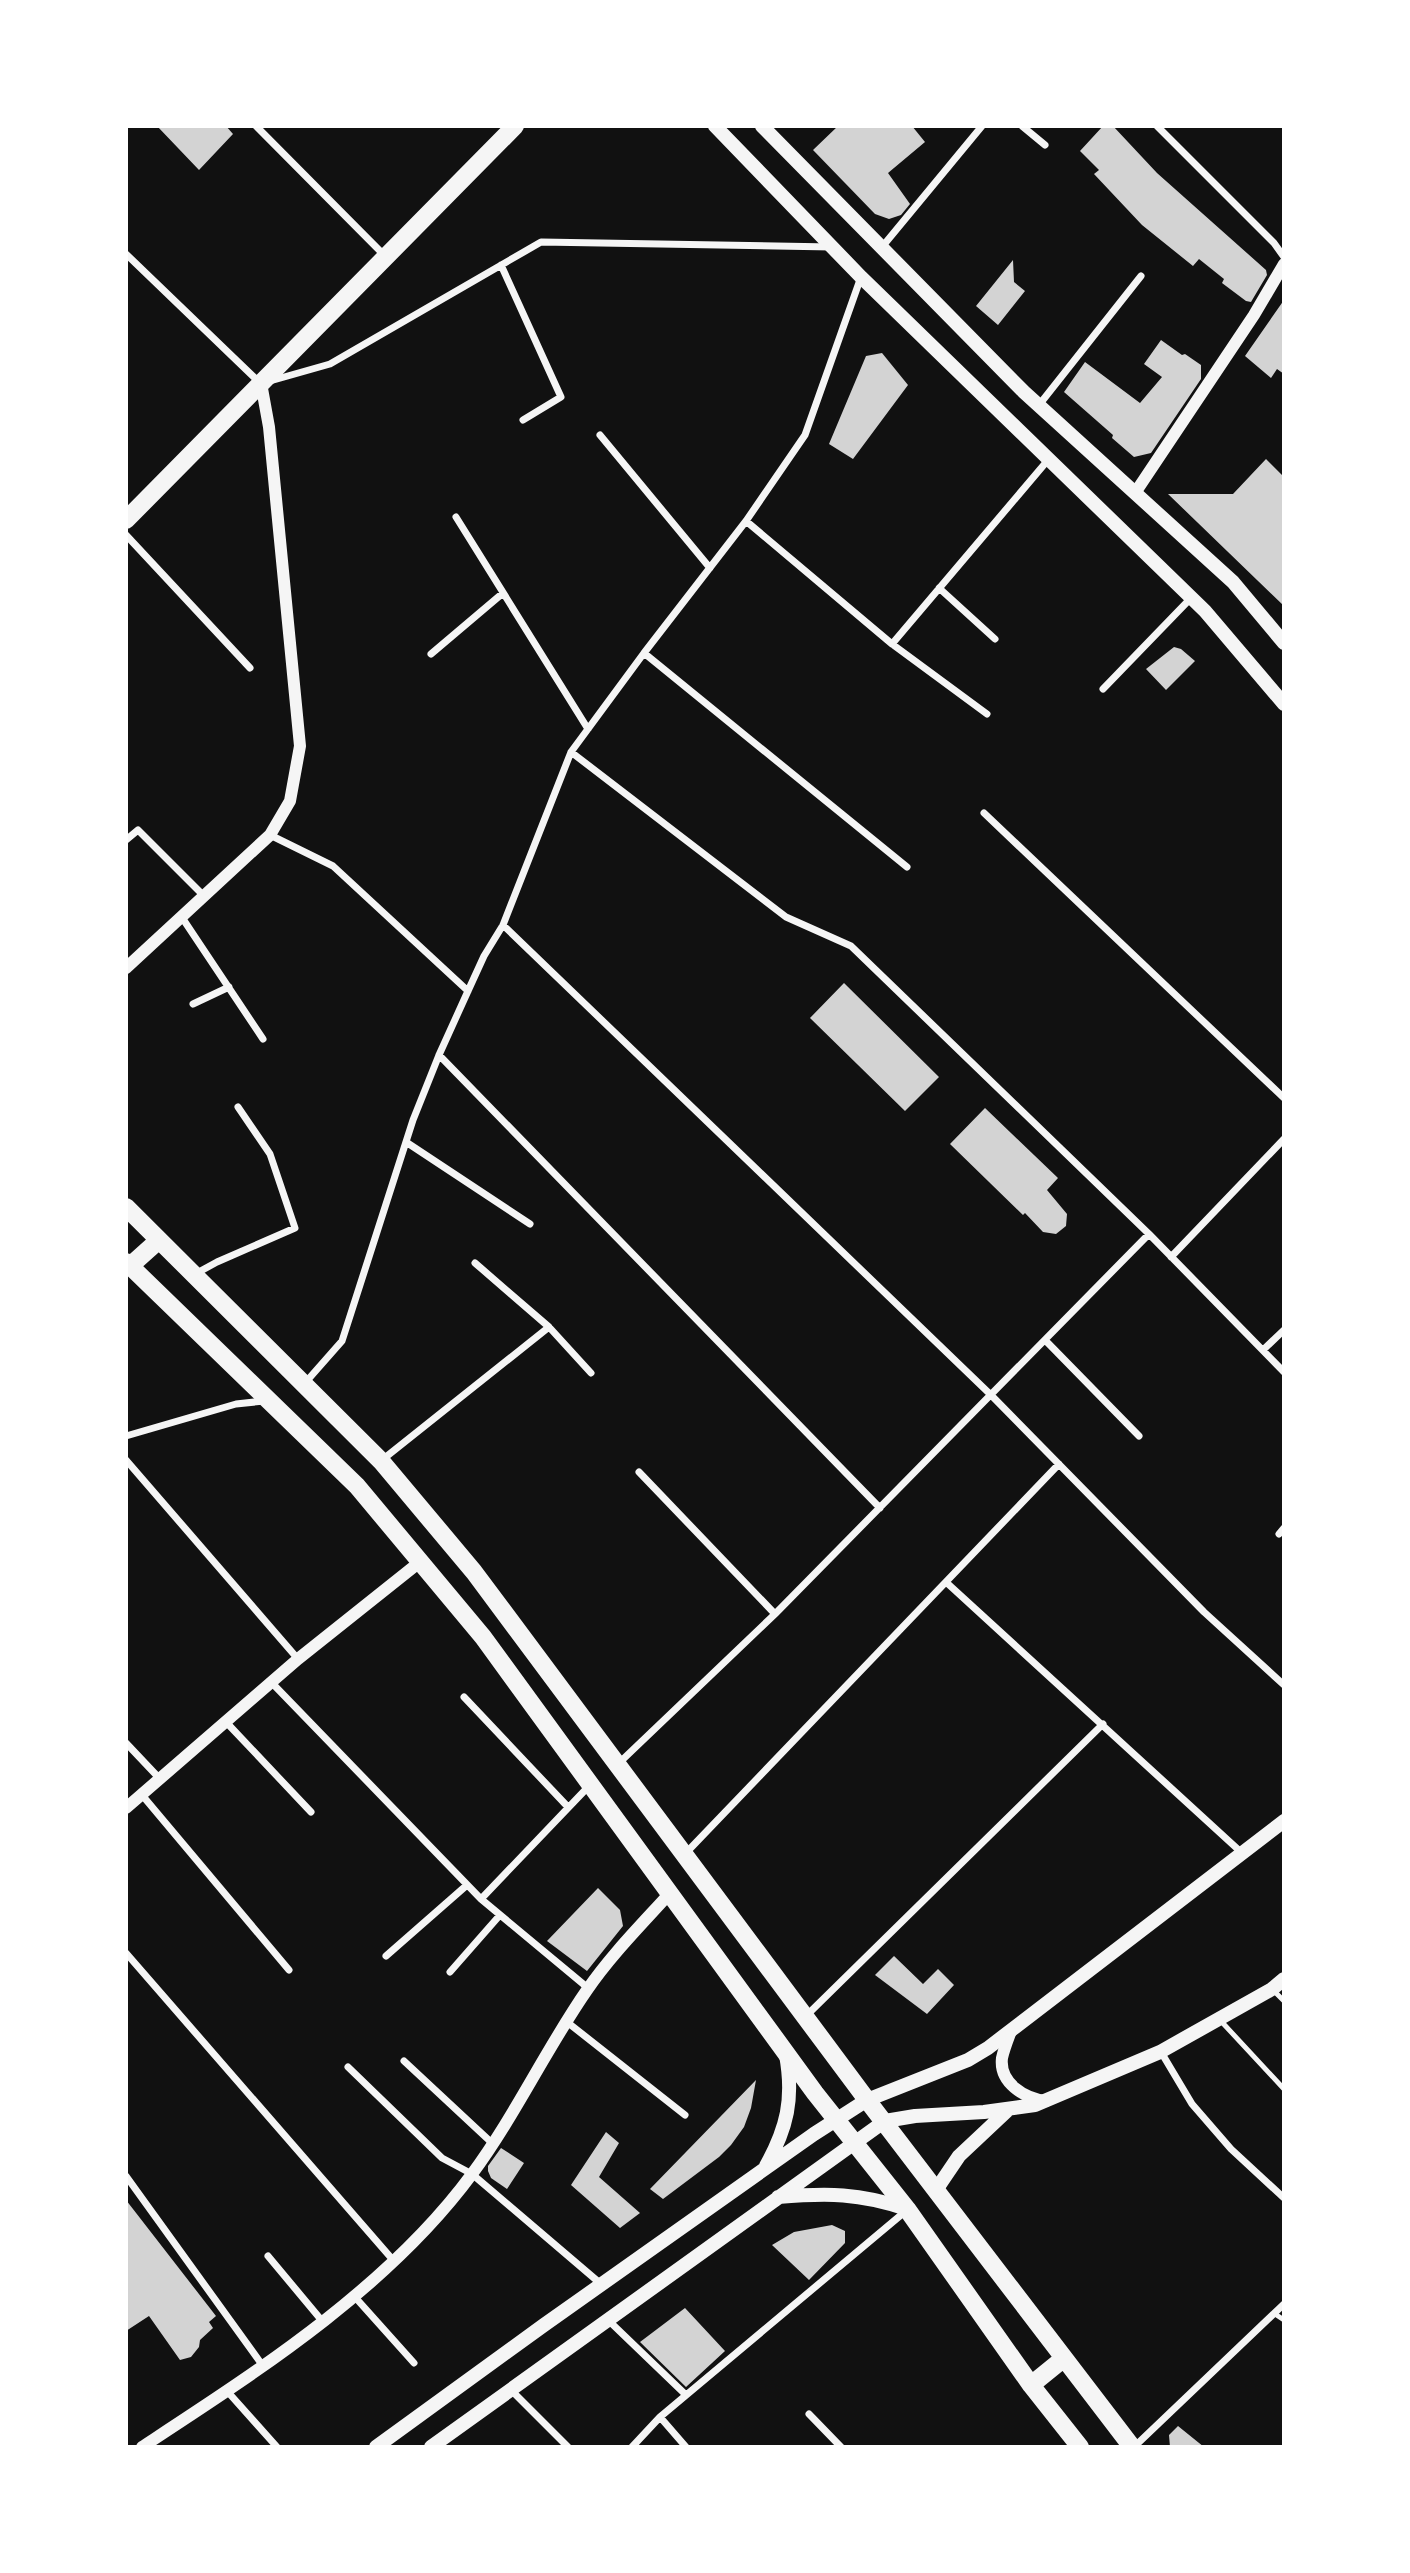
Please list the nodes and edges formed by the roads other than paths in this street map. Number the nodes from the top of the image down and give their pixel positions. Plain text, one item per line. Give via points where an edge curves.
1 (256, 126) edge
2 (514, 126) edge
3 (715, 126) edge
4 (735, 126) edge
5 (762, 126) edge
6 (982, 126) edge
7 (1022, 126) edge
8 (1157, 126) edge
9 (732, 144) junction
10 (1045, 145) dead end
11 (833, 247) junction
12 (881, 247) junction
13 (126, 254) edge
14 (386, 257) junction
15 (1284, 257) edge
16 (1284, 264) edge
17 (501, 265) junction
18 (1142, 276) dead end
19 (861, 277) junction
20 (261, 383) junction
21 (1038, 406) junction
22 (523, 419) dead end
23 (600, 435) dead end
24 (1048, 460) junction
25 (1135, 493) junction
26 (456, 517) dead end
27 (126, 520) edge
28 (746, 522) junction
29 (126, 536) edge
30 (710, 568) junction
31 (939, 588) junction
32 (503, 593) junction
33 (1191, 598) junction
34 (995, 639) dead end
35 (1284, 643) edge
36 (892, 644) junction
37 (643, 653) junction
38 (431, 654) dead end
39 (250, 668) dead end
40 (1103, 689) dead end
41 (1284, 705) edge
42 (987, 714) dead end
43 (588, 729) junction
44 (571, 752) junction
45 (984, 813) dead end
46 (270, 835) junction
47 (126, 840) edge
48 (907, 867) dead end
49 (203, 895) junction
50 (181, 916) junction
51 (503, 925) junction
52 (126, 968) edge
53 (229, 987) junction
54 (468, 991) junction
55 (193, 1004) dead end
56 (263, 1039) dead end
57 (439, 1055) junction
58 (1284, 1098) edge
59 (238, 1107) dead end
60 (1284, 1139) edge
61 (406, 1142) junction
62 (126, 1207) edge
63 (530, 1224) dead end
64 (1149, 1234) junction
65 (159, 1240) junction
66 (1171, 1257) junction
67 (475, 1263) dead end
68 (128, 1264) edge
69 (195, 1274) junction
70 (549, 1326) junction
71 (1284, 1330) edge
72 (1045, 1340) junction
73 (1263, 1350) junction
74 (1284, 1372) edge
75 (591, 1373) dead end
76 (305, 1383) junction
77 (991, 1395) junction
78 (270, 1401) junction
79 (126, 1436) edge
80 (1139, 1436) dead end
81 (126, 1460) edge
82 (381, 1461) junction
83 (1059, 1464) junction
84 (639, 1472) dead end
85 (880, 1508) junction
86 (421, 1561) junction
87 (947, 1583) junction
88 (775, 1614) junction
89 (298, 1659) junction
90 (272, 1683) junction
91 (1284, 1685) edge
92 (464, 1697) dead end
93 (226, 1722) junction
94 (1103, 1724) junction
95 (126, 1743) edge
96 (618, 1764) junction
97 (160, 1779) junction
98 (592, 1784) junction
99 (142, 1795) junction
100 (568, 1807) junction
101 (126, 1808) edge
102 (311, 1812) dead end
103 (1284, 1821) edge
104 (1242, 1853) junction
105 (684, 1855) junction
106 (467, 1885) junction
107 (670, 1893) junction
108 (481, 1899) junction
109 (500, 1915) junction
110 (126, 1953) edge
111 (386, 1956) dead end
112 (289, 1970) dead end
113 (450, 1972) dead end
114 (1284, 1979) edge
115 (588, 1988) junction
116 (1272, 1989) junction
117 (1284, 2001) edge
118 (806, 2016) junction
119 (1219, 2018) junction
120 (567, 2022) junction
121 (1011, 2031) junction
122 (785, 2050) junction
123 (1160, 2052) junction
124 (404, 2061) dead end
125 (348, 2067) dead end
126 (1284, 2089) edge
127 (867, 2100) junction
128 (1046, 2101) junction
129 (1009, 2109) junction
130 (685, 2115) dead end
131 (836, 2121) junction
132 (885, 2121) junction
133 (853, 2142) junction
134 (492, 2143) junction
135 (765, 2168) junction
136 (472, 2174) junction
137 (126, 2176) edge
138 (936, 2190) junction
139 (776, 2197) junction
140 (1284, 2198) edge
141 (907, 2209) junction
142 (268, 2256) dead end
143 (393, 2260) junction
144 (601, 2285) junction
145 (354, 2296) junction
146 (1284, 2304) edge
147 (1275, 2314) junction
148 (607, 2319) junction
149 (1284, 2320) edge
150 (323, 2322) junction
151 (1063, 2359) junction
152 (414, 2362) dead end
153 (263, 2366) junction
154 (1031, 2385) junction
155 (511, 2390) junction
156 (227, 2391) junction
157 (686, 2395) junction
158 (809, 2414) dead end
159 (660, 2417) junction
160 (439, 2445) edge
161 (142, 2447) edge
162 (276, 2447) edge
163 (376, 2447) edge
164 (568, 2447) edge
165 (632, 2447) edge
166 (686, 2447) edge
167 (841, 2447) edge
168 (1080, 2447) edge
169 (1133, 2447) edge

1 - 14 street
2 - 14 main road
3 - 9 main road
4 - 9 main road
5 - 12 main road
6 - 12 street
7 - 10 street
8 - 15 street
9 - 11 main road
11 - 17 street via 541,242
11 - 19 main road
12 - 21 main road
13 - 20 street
14 - 20 main road
16 - 25 street via 1255,315
17 - 20 street via 330,364
17 - 22 street via 561,397
18 - 21 street
19 - 24 main road
19 - 28 street via 805,435
20 - 27 main road
20 - 46 street via 300,746 290,800
21 - 25 main road
23 - 30 street
24 - 31 street
24 - 33 main road
25 - 35 main road via 1233,582
26 - 32 street
28 - 30 street
28 - 36 street
29 - 39 street
30 - 37 street
31 - 34 street
31 - 36 street
32 - 38 street
32 - 43 street
33 - 40 street
33 - 41 main road
36 - 42 street
37 - 43 street
37 - 48 street
43 - 44 street
44 - 51 street
44 - 64 street via 786,917 851,946
45 - 58 street
46 - 49 street
46 - 54 street via 333,866
47 - 49 street via 138,830
49 - 50 street
50 - 52 street
50 - 53 street
51 - 54 street
51 - 77 street
53 - 55 street
53 - 56 street
54 - 57 street
57 - 61 street
57 - 85 street
59 - 69 street via 271,1154 295,1228
60 - 66 street
61 - 63 street
61 - 76 street via 342,1341
62 - 65 main road
64 - 66 street
64 - 72 street
65 - 68 main road
65 - 69 main road
66 - 73 street
67 - 70 street
68 - 78 main road
69 - 76 main road
70 - 75 street
70 - 82 street
71 - 73 street
72 - 77 street
72 - 80 street
73 - 74 street
76 - 82 main road
77 - 83 street
77 - 85 street
78 - 79 street via 236,1404
78 - 86 main road via 357,1486
81 - 89 street
82 - 96 main road via 474,1572
83 - 87 street
83 - 91 street via 1204,1612
84 - 88 street
85 - 88 street
86 - 89 street
86 - 98 main road
87 - 94 street
87 - 105 street
88 - 96 street
89 - 90 street
90 - 93 street
90 - 106 street
92 - 100 street
93 - 97 street
93 - 102 street
94 - 104 street
94 - 118 street
95 - 97 street
96 - 105 main road
97 - 99 street
98 - 100 street
98 - 107 main road
99 - 101 street
99 - 112 street
100 - 108 street
103 - 104 main road
104 - 121 main road
105 - 118 main road
106 - 108 street
106 - 111 street
107 - 115 street
107 - 122 main road
108 - 109 street
109 - 113 street
109 - 115 street
110 - 143 street
114 - 116 main road
115 - 120 street
116 - 117 lane
116 - 119 main road
118 - 127 main road
119 - 123 main road
119 - 126 lane
120 - 130 street
120 - 134 street
121 - 127 main road via 968,2060
121 - 128 street via 1002,2058 1003,2074 1030,2099
122 - 131 main road
122 - 135 main road via 789,2108 781,2139
123 - 128 main road
123 - 140 street via 1192,2104 1231,2149
124 - 134 street
125 - 136 street via 442,2158
127 - 131 main road
127 - 132 main road
128 - 129 main road
129 - 132 main road
129 - 138 main road via 959,2156
131 - 133 main road
131 - 135 main road
132 - 133 main road
132 - 138 main road
133 - 139 main road
133 - 141 main road
134 - 136 street
135 - 144 main road
136 - 143 street
136 - 144 street
137 - 153 street
138 - 151 main road
139 - 141 main road via 841,2194
139 - 148 main road
141 - 154 main road
141 - 157 street
142 - 150 street
143 - 145 street
144 - 163 main road
145 - 150 street
145 - 152 street
146 - 147 street
147 - 149 lane
147 - 169 street
148 - 155 main road
148 - 157 street
150 - 153 street
151 - 154 main road
151 - 169 main road
153 - 156 street
154 - 168 main road
155 - 160 main road
155 - 164 street
156 - 161 street
156 - 162 street
157 - 159 street
158 - 167 street
159 - 165 street
159 - 166 street

